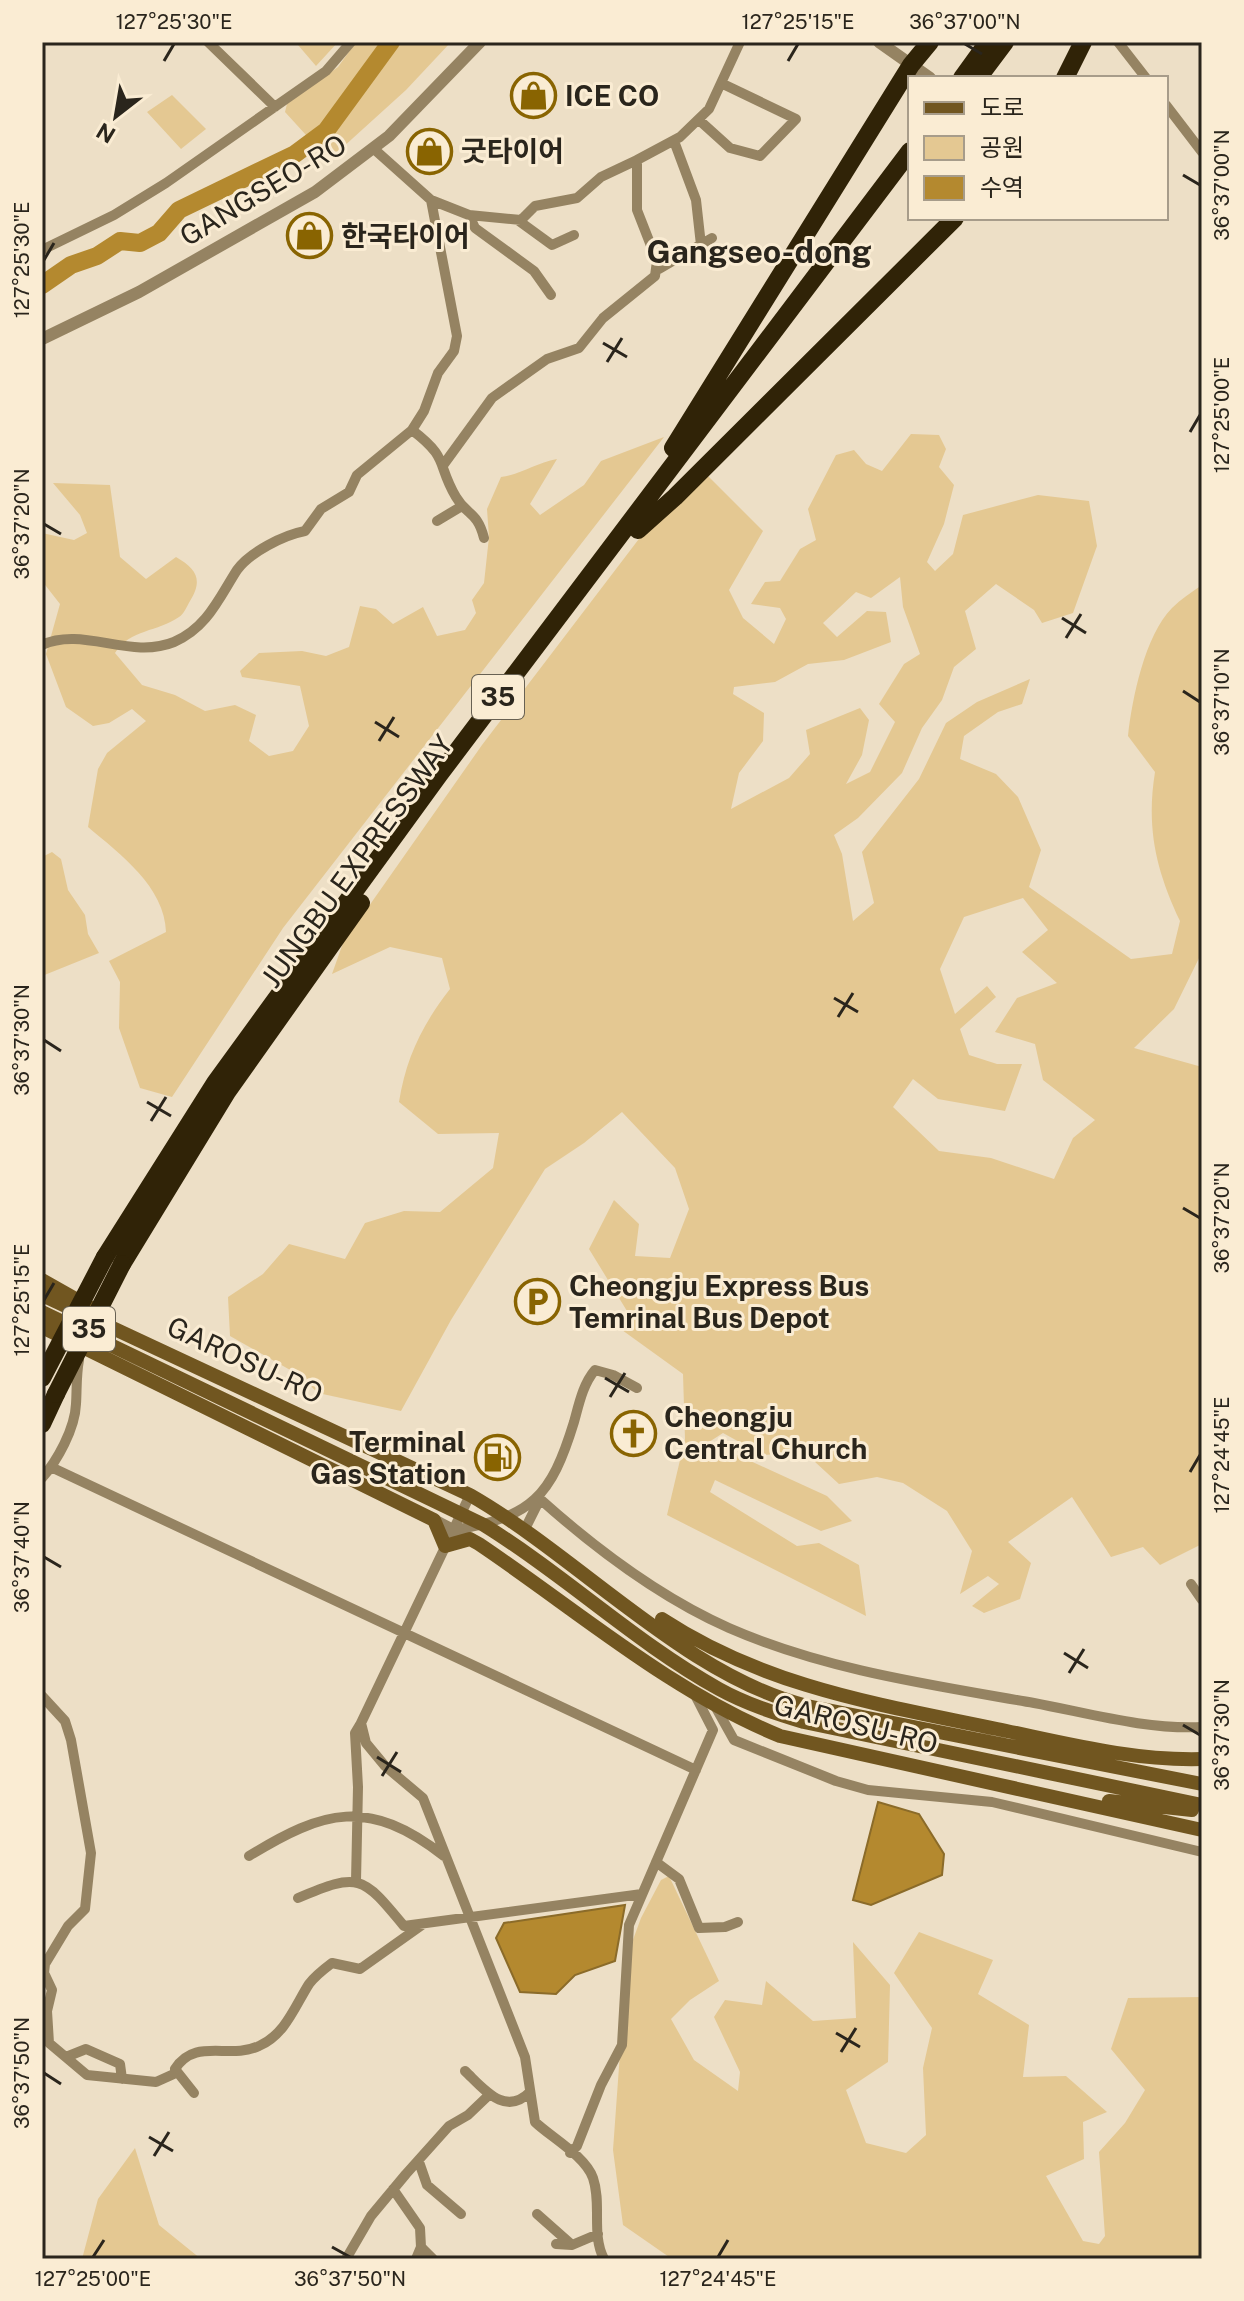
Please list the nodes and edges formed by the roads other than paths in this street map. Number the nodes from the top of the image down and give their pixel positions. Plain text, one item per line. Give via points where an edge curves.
1 (208, 42) edge
2 (351, 42) edge
3 (480, 42) edge
4 (740, 42) edge
5 (879, 42) edge
6 (930, 42) edge
7 (988, 42) edge
8 (1005, 42) edge
9 (1083, 42) edge
10 (1118, 42) edge
11 (911, 65) junction
12 (927, 76) edge
13 (963, 76) edge
14 (980, 76) edge
15 (1066, 76) edge
16 (1144, 76) edge
17 (723, 84) junction
18 (275, 107) junction
19 (1168, 108) edge
20 (699, 120) junction
21 (674, 141) junction
22 (374, 149) junction
23 (1202, 152) edge
24 (908, 154) edge
25 (637, 160) junction
26 (908, 172) edge
27 (431, 200) junction
28 (469, 215) junction
29 (953, 220) edge
30 (519, 221) junction
31 (574, 235) dead end
32 (712, 238) dead end
33 (701, 245) junction
34 (42, 250) edge
35 (659, 269) junction
36 (551, 295) dead end
37 (42, 339) edge
38 (412, 430) junction
39 (444, 464) junction
40 (462, 506) junction
41 (437, 521) dead end
42 (634, 526) junction
43 (484, 538) dead end
44 (42, 645) edge
45 (114, 1260) junction
46 (42, 1280) edge
47 (42, 1295) edge
48 (42, 1312) edge
49 (42, 1327) edge
50 (82, 1346) junction
51 (168, 1353) junction
52 (42, 1378) edge
53 (637, 1388) dead end
54 (42, 1424) edge
55 (53, 1468) junction
56 (42, 1478) edge
57 (470, 1495) junction
58 (540, 1499) junction
59 (461, 1513) junction
60 (506, 1516) junction
61 (434, 1520) junction
62 (484, 1525) junction
63 (525, 1529) junction
64 (454, 1530) junction
65 (470, 1539) junction
66 (445, 1546) junction
67 (585, 1573) junction
68 (1191, 1584) dead end
69 (1202, 1600) edge
70 (402, 1634) junction
71 (694, 1693) junction
72 (42, 1696) edge
73 (715, 1706) junction
74 (361, 1723) junction
75 (1202, 1727) edge
76 (1202, 1759) edge
77 (696, 1770) junction
78 (1202, 1784) edge
79 (1018, 1790) junction
80 (1202, 1808) edge
81 (357, 1817) junction
82 (1202, 1830) edge
83 (1202, 1852) edge
84 (249, 1856) dead end
85 (446, 1857) junction
86 (656, 1862) junction
87 (356, 1881) junction
88 (642, 1894) junction
89 (298, 1898) dead end
90 (470, 1919) junction
91 (738, 1922) dead end
92 (424, 1924) junction
93 (43, 1973) edge
94 (66, 2057) junction
95 (465, 2071) dead end
96 (176, 2073) junction
97 (122, 2079) junction
98 (530, 2092) junction
99 (194, 2093) dead end
100 (490, 2094) junction
101 (570, 2153) junction
102 (419, 2162) junction
103 (393, 2189) junction
104 (461, 2214) dead end
105 (537, 2214) dead end
106 (598, 2234) junction
107 (556, 2244) dead end
108 (572, 2245) junction
109 (421, 2247) junction
110 (346, 2259) edge
111 (416, 2259) edge
112 (433, 2259) edge
113 (604, 2259) edge

1 - 18 street
2 - 18 street via 326,71
3 - 22 street, GANGSEO-RO
4 - 17 street
5 - 11 street
6 - 11 highway
7 - 13 highway
8 - 14 highway
9 - 15 highway
10 - 16 street
11 - 12 street
11 - 42 highway
17 - 20 street
17 - 20 street via 796,119 760,156 730,148
18 - 34 street via 140,201
19 - 23 street
20 - 21 street
21 - 25 street
21 - 33 street via 696,200
22 - 27 street
22 - 37 street, GANGSEO-RO via 315,192 139,292
24 - 42 highway, JUNGBU EXPRESSWAY / 35
25 - 30 street via 601,177 577,198 535,206
25 - 35 street via 637,210
26 - 42 highway, JUNGBU EXPRESSWAY / 35
27 - 28 street
27 - 38 street via 457,336
28 - 30 street
28 - 36 street via 475,228 534,271
29 - 42 highway via 675,497
30 - 31 street via 552,245
32 - 33 street
33 - 35 street
35 - 39 street via 603,318 579,348 547,359 482,407
38 - 39 street via 440,453
38 - 44 street via 357,475 349,492 321,509 305,531 246,561 218,605 173,642 133,647 60,636
39 - 40 street
40 - 41 street
40 - 43 street via 477,516
42 - 45 highway, JUNGBU EXPRESSWAY / 35 via 227,1092
45 - 52 highway, JUNGBU EXPRESSWAY / 35, bridge
45 - 54 highway, JUNGBU EXPRESSWAY / 35, bridge
46 - 51 main road
47 - 51 main road, GAROSU-RO
48 - 59 main road, GAROSU-RO
49 - 50 main road, GAROSU-RO
50 - 55 street via 75,1411
50 - 61 main road, GAROSU-RO
51 - 57 main road, GAROSU-RO
53 - 58 street via 595,1370 563,1456
55 - 56 street
55 - 70 street
57 - 59 street
57 - 60 main road, GAROSU-RO
58 - 60 street
58 - 63 street
58 - 75 street via 650,1585 705,1617 784,1649 850,1668 1003,1698
59 - 62 main road, GAROSU-RO
59 - 64 street
60 - 62 street
60 - 63 main road, GAROSU-RO
61 - 64 street, GAROSU-RO
61 - 66 main road
62 - 64 street
62 - 80 main road, GAROSU-RO via 682,1666 754,1706 804,1722
63 - 67 main road, GAROSU-RO
64 - 65 street, GAROSU-RO
64 - 66 street
65 - 66 main road
65 - 71 main road, GAROSU-RO
66 - 70 street
67 - 76 main road, GAROSU-RO via 718,1652 812,1689 1117,1754
67 - 78 main road, GAROSU-RO via 730,1677 785,1701
68 - 69 street
70 - 74 street
70 - 77 street
71 - 73 main road, GAROSU-RO
71 - 77 street via 713,1730
72 - 93 street via 65,1721 71,1740 91,1853 85,1909 53,1948
73 - 79 main road, GAROSU-RO via 780,1736
73 - 83 street via 734,1740 836,1781 868,1790 992,1802
74 - 81 street via 355,1733
74 - 85 street via 366,1743 385,1766 419,1792
77 - 86 street
79 - 80 main road via 1150,1808
79 - 82 main road, GAROSU-RO
81 - 84 street via 331,1816 297,1827
81 - 85 street via 409,1834
81 - 87 street
85 - 90 street
86 - 88 street
86 - 91 street via 679,1879 699,1928
87 - 89 street via 341,1880
87 - 92 street via 376,1892 404,1926
88 - 90 street
88 - 101 street via 627,1941 622,2045
90 - 92 street
90 - 98 street via 525,2057
92 - 96 street via 360,1969 332,1963 311,1981 284,2026 264,2045 242,2054 200,2050 180,2061
93 - 94 street via 52,1990 49,2043
94 - 97 street via 87,2075
94 - 97 street via 86,2049 120,2064
95 - 100 street
96 - 97 street via 156,2082
96 - 99 street
98 - 100 street via 511,2103
98 - 101 street via 535,2122
100 - 102 street via 449,2126
101 - 106 street via 593,2177
102 - 103 street
102 - 104 street via 427,2185
103 - 109 street via 420,2228
103 - 110 street
105 - 108 street
106 - 108 street
106 - 113 street
107 - 108 street
109 - 111 street
109 - 112 street

